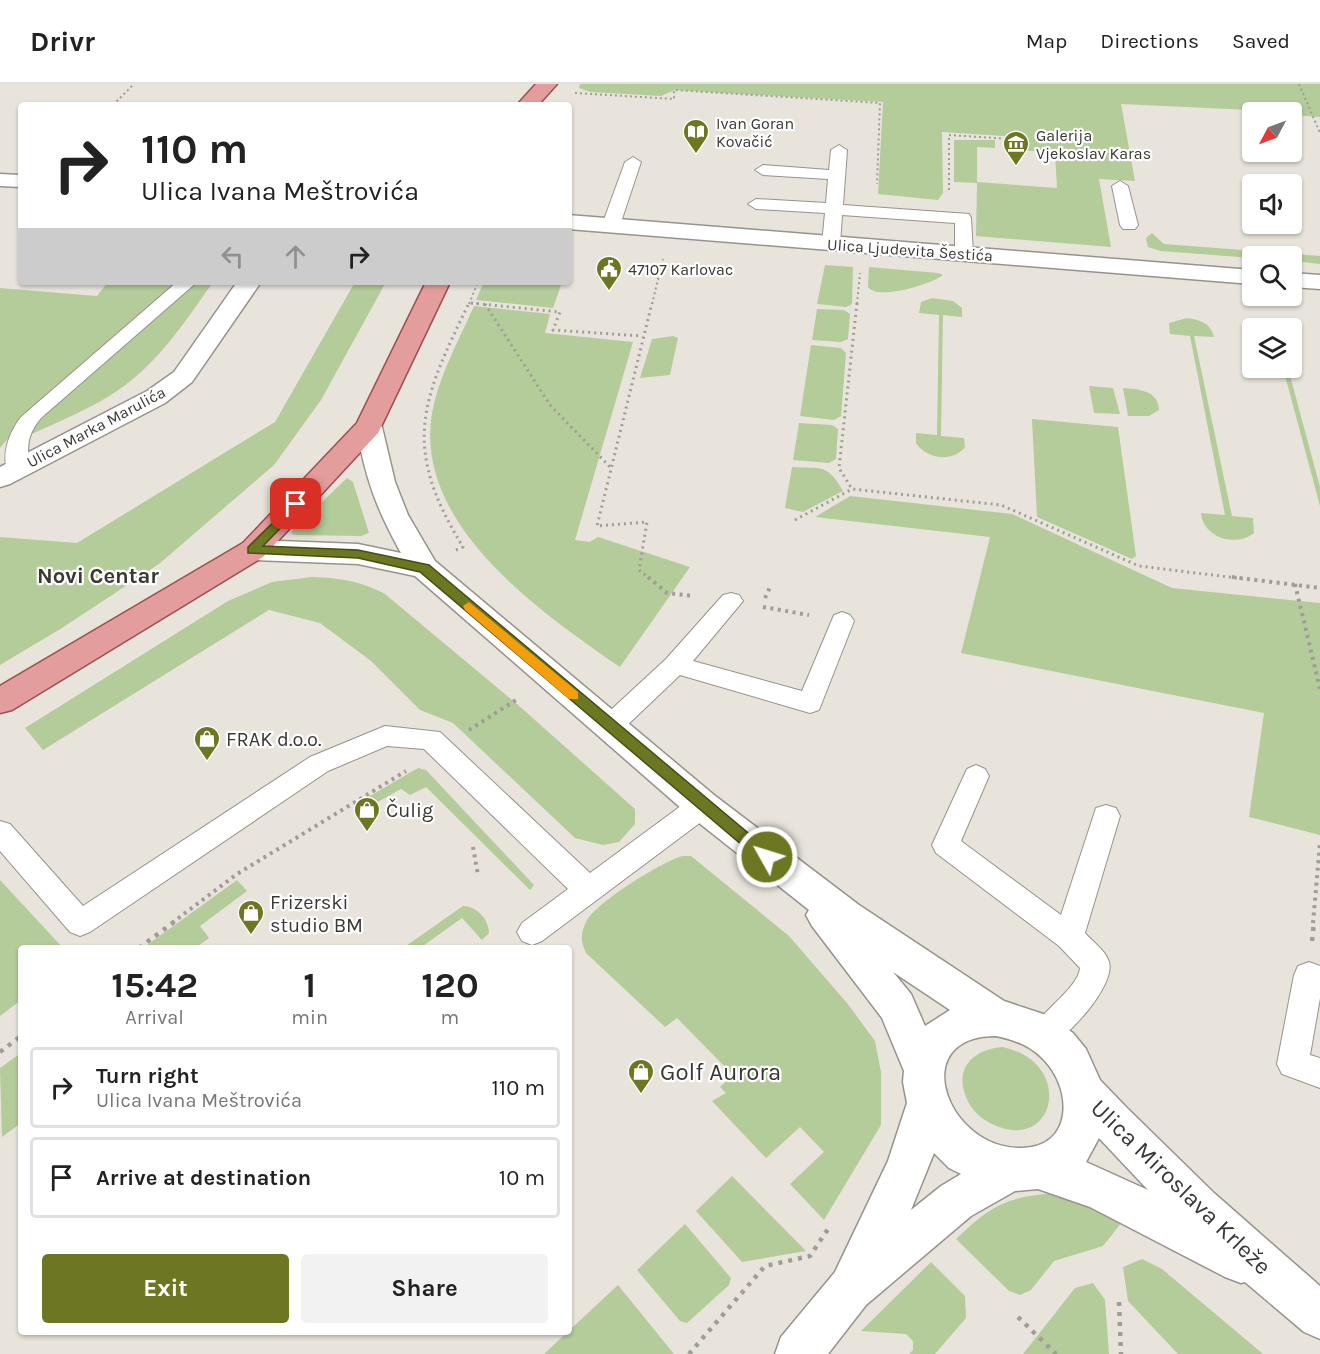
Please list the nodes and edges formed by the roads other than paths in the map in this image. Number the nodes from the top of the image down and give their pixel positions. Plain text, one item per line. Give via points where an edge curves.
1 (530, 84) edge
2 (548, 84) edge
3 (526, 102) edge
4 (528, 102) edge
5 (839, 150) dead end
6 (633, 162) dead end
7 (763, 170) dead end
8 (837, 175) junction
9 (1120, 186) dead end
10 (756, 204) dead end
11 (834, 209) junction
12 (572, 222) edge
13 (611, 225) junction
14 (1129, 225) dead end
15 (831, 244) junction
16 (964, 253) junction
17 (1242, 276) edge
18 (1302, 281) edge
19 (1320, 282) edge
20 (184, 285) edge
21 (247, 285) edge
22 (437, 285) edge
23 (369, 427) junction
24 (8, 473) edge
25 (253, 550) junction
26 (424, 568) junction
27 (731, 601) road end
28 (842, 621) road end
29 (675, 665) junction
30 (0, 701) edge
31 (609, 726) junction
32 (975, 776) dead end
33 (703, 805) junction
34 (1106, 816) dead end
35 (0, 832) edge
36 (799, 884) junction
37 (588, 890) junction
38 (532, 932) dead end
39 (1069, 937) junction
40 (1314, 977) edge
41 (996, 1018) junction
42 (1044, 1035) junction
43 (1320, 1073) edge
44 (925, 1087) junction
45 (1085, 1093) junction
46 (1024, 1170) junction
47 (1277, 1280) junction
48 (850, 1289) junction
49 (1320, 1316) edge
50 (798, 1354) edge

1 - 3 main road
2 - 4 main road
5 - 8 lane
6 - 13 lane
7 - 8 lane
8 - 11 lane
9 - 14 lane
10 - 11 lane
11 - 15 lane
11 - 16 lane via 963,218
12 - 13 street, Ulica Ljudevita Šestića
13 - 15 street, Ulica Ljudevita Šestića
15 - 16 street, Ulica Ljudevita Šestića
16 - 17 street, Ulica Ljudevita Šestića
18 - 19 street
20 - 24 lane via 34,414 15,442
21 - 24 street, Ulica Marka Marulića via 183,377 156,397
22 - 23 main road
23 - 25 main road
23 - 26 street via 381,482 394,515
25 - 26 street via 358,554
25 - 30 main road
26 - 31 street
27 - 29 lane
28 - 29 lane via 810,703
29 - 31 lane
31 - 33 street
32 - 39 lane via 946,845
33 - 36 street
33 - 37 lane
34 - 39 lane
35 - 37 lane via 80,923 319,764 385,736 431,739
36 - 41 street
36 - 44 street via 897,1007
37 - 38 lane
39 - 42 lane via 1095,964 1094,978
40 - 43 lane via 1293,1064
41 - 42 street via 1021,1023
41 - 44 street via 970,1020 948,1030 932,1047
42 - 45 street via 1063,1051
44 - 46 street via 938,1128 957,1149 980,1163
44 - 48 street via 921,1134
45 - 46 street via 1086,1118 1078,1140 1062,1158
45 - 47 street, Ulica Miroslava Krleže
46 - 47 street, Ulica Miroslava Krleže via 1099,1188
46 - 48 street via 956,1201
47 - 49 street, Ulica Miroslava Krleže
48 - 50 street

